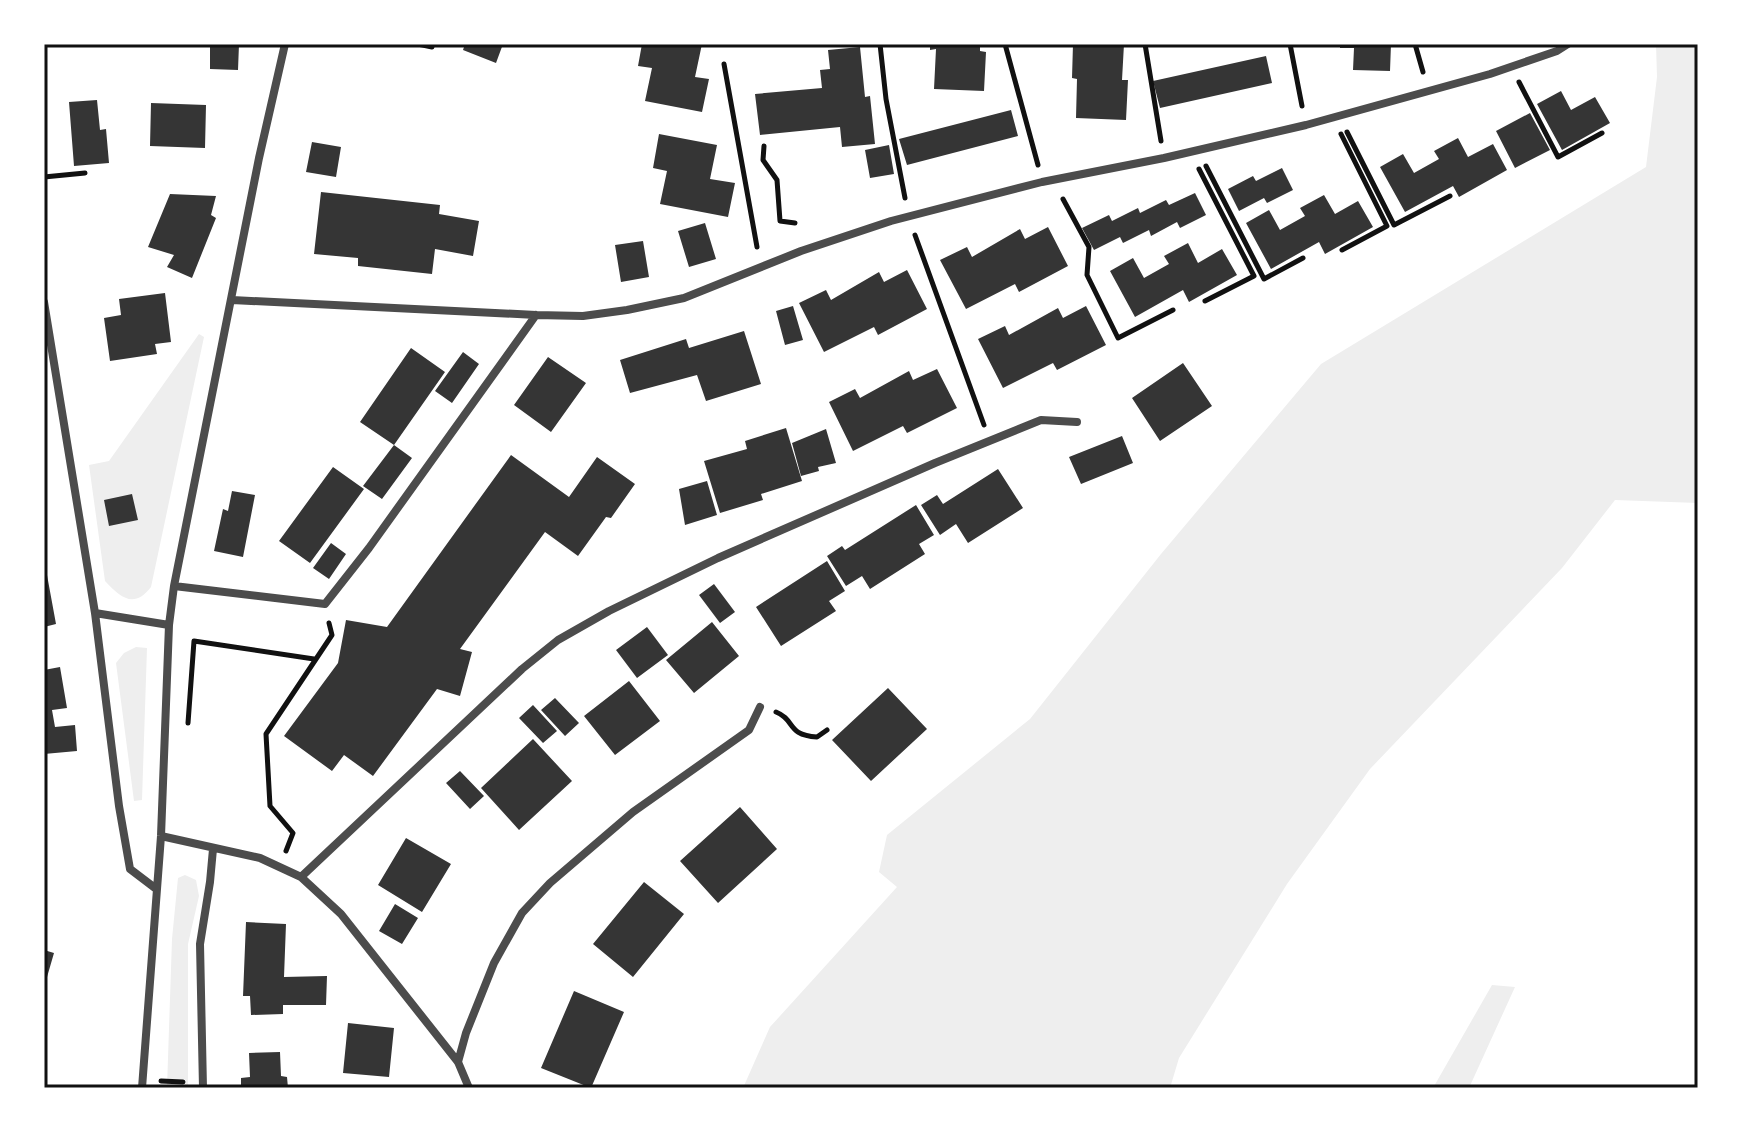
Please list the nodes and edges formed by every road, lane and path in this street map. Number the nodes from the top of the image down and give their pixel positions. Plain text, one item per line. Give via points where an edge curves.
1 (285, 44) edge
2 (418, 44) edge
3 (880, 44) edge
4 (1005, 44) edge
5 (1145, 44) edge
6 (1290, 44) edge
7 (1415, 44) edge
8 (1568, 44) edge
9 (432, 47) dead end
10 (724, 64) dead end
11 (1521, 86) dead end
12 (1429, 93) junction
13 (1306, 125) junction
14 (1602, 133) dead end
15 (764, 146) dead end
16 (1194, 151) junction
17 (1164, 158) junction
18 (85, 173) dead end
19 (44, 177) edge
20 (1054, 179) junction
21 (1042, 182) junction
22 (1450, 196) dead end
23 (908, 216) junction
24 (795, 223) dead end
25 (1342, 250) dead end
26 (1303, 258) dead end
27 (761, 267) junction
28 (232, 300) junction
29 (1205, 301) dead end
30 (44, 302) edge
31 (1173, 310) dead end
32 (536, 315) junction
33 (1077, 422) dead end
34 (983, 423) dead end
35 (174, 586) junction
36 (325, 604) junction
37 (95, 613) junction
38 (169, 625) junction
39 (314, 659) junction
40 (760, 707) joint
41 (827, 730) dead end
42 (187, 738) dead end
43 (161, 836) junction
44 (213, 849) junction
45 (281, 867) junction
46 (301, 877) junction
47 (155, 888) junction
48 (458, 1062) junction
49 (164, 1081) dead end
50 (184, 1082) dead end
51 (142, 1088) edge
52 (203, 1088) edge
53 (469, 1088) edge

1 - 28 street
2 - 9 path
3 - 23 path
4 - 21 path
5 - 17 path
6 - 13 path
7 - 12 path
8 - 12 street
10 - 27 path
11 - 14 path via 1558,157
12 - 13 street
13 - 16 street
15 - 24 path via 763,160 777,180 780,221
16 - 17 street
16 - 26 path via 1264,279
16 - 29 path via 1254,276
17 - 20 street
18 - 19 path
20 - 21 street
20 - 31 path via 1089,247 1087,275 1118,338
21 - 23 street
22 - 25 path via 1394,225 1348,141 1387,226
23 - 27 street
23 - 34 path
27 - 32 street via 684,298 583,316
28 - 32 street
28 - 35 street
30 - 37 street
32 - 36 street
33 - 46 street via 1041,420 935,463 718,558 558,640
35 - 36 street
35 - 38 street
36 - 39 path via 332,635
37 - 38 street
37 - 47 street via 130,869
38 - 43 street
39 - 42 path via 194,641
39 - 45 path via 266,734 270,806 293,833
40 - 41 path via 782,714 804,736 817,737
40 - 48 street via 749,730 633,812 522,913 494,963
43 - 44 street
43 - 47 street
44 - 45 street
44 - 52 street via 200,944
45 - 46 street
46 - 48 street via 341,914
47 - 51 street
48 - 53 street
49 - 50 path

